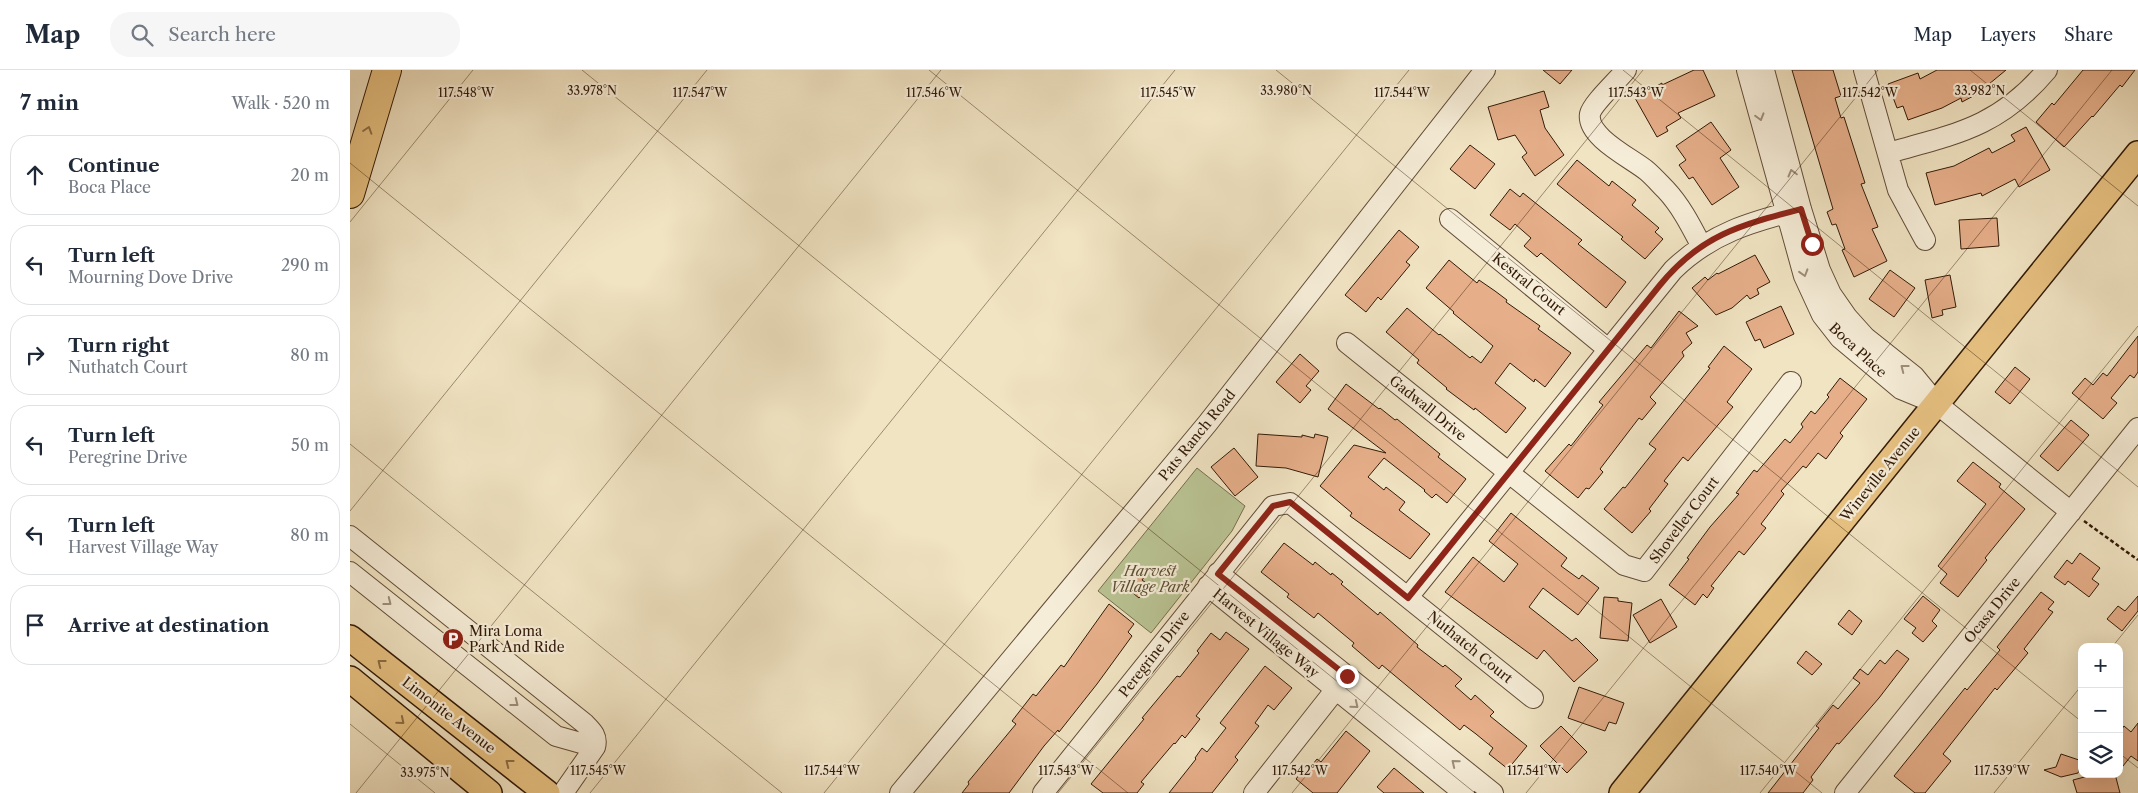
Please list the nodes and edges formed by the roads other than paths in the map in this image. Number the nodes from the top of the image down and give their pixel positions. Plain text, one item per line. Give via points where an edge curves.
1 (387, 70) edge
2 (1485, 70) edge
3 (1626, 70) edge
4 (1747, 70) edge
5 (1764, 70) edge
6 (1864, 70) edge
7 (2047, 70) edge
8 (1888, 153) junction
9 (2138, 154) edge
10 (350, 194) edge
11 (1794, 211) junction
12 (1450, 219) dead end
13 (1924, 240) dead end
14 (1701, 245) junction
15 (1347, 343) dead end
16 (1608, 349) junction
17 (1791, 382) dead end
18 (1937, 404) junction
19 (2138, 428) edge
20 (1509, 473) junction
21 (1290, 502) joint
22 (2070, 512) junction
23 (350, 536) edge
24 (350, 572) edge
25 (1213, 580) junction
26 (1408, 598) junction
27 (350, 638) edge
28 (350, 679) edge
29 (1341, 683) junction
30 (1533, 698) dead end
31 (595, 747) junction
32 (489, 793) edge
33 (547, 793) edge
34 (563, 793) edge
35 (900, 793) edge
36 (1043, 793) edge
37 (1254, 793) edge
38 (1464, 793) edge
39 (1493, 793) edge
40 (1622, 793) edge
41 (1845, 793) edge

10 -> 1 highway
2 - 35 street, Pats Ranch Road via 1207,424
3 - 14 street via 1593,106 1590,121 1596,133 1646,170 1668,192 1682,209
4 -> 11 street, Boca Place
11 -> 5 street, Boca Place
6 - 8 street
7 - 8 street via 2006,109 1977,126
8 - 13 street via 1898,190
9 - 18 main road, Wineville Avenue
11 - 14 street via 1733,230
11 - 18 street, Boca Place via 1831,294 1847,317 1865,337 1914,376
12 - 16 street, Kestral Court
14 - 16 street via 1673,270
15 - 20 street, Gadwall Drive
16 - 20 street
17 - 20 street, Shoveller Court via 1644,571 1624,565
18 - 22 street, Boca Place
18 - 40 main road, Wineville Avenue
19 - 22 street, Ocasa Drive
20 - 26 street
21 - 25 street, Peregrine Drive via 1273,506
21 - 26 street, Nuthatch Court
22 - 41 street, Ocasa Drive
23 - 31 street via 584,723 594,733
24 -> 31 street via 556,736
25 - 29 street, Harvest Village Way
25 - 36 street, Peregrine Drive
26 - 30 street, Nuthatch Court
33 -> 27 main road, Limonite Avenue
28 -> 32 main road
29 - 37 street
29 -> 38 street, Harvest Village Way
39 -> 29 street, Harvest Village Way
31 - 34 street

